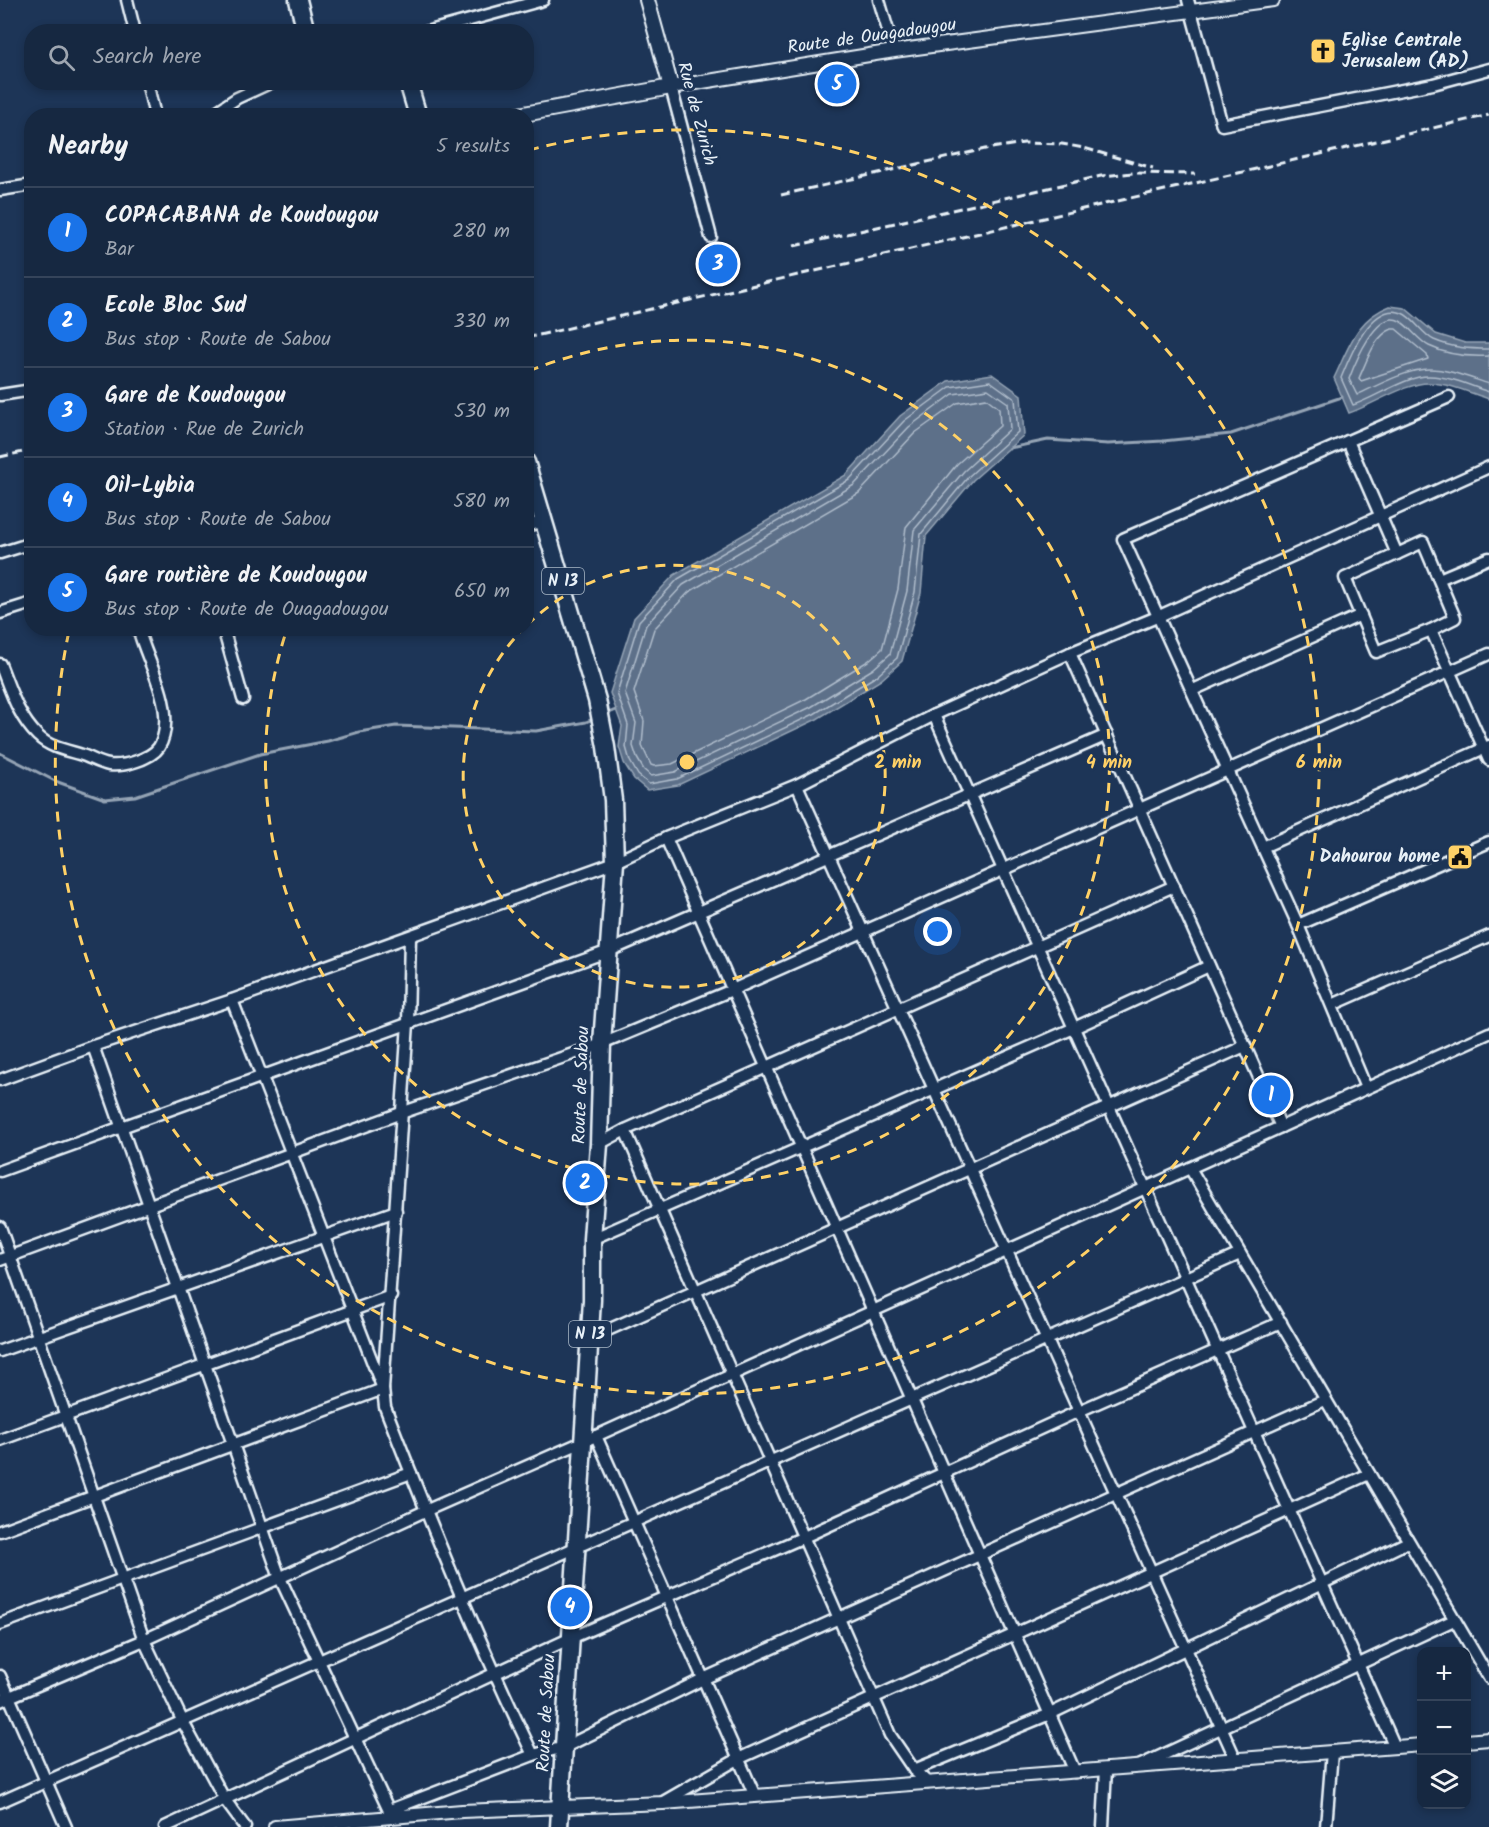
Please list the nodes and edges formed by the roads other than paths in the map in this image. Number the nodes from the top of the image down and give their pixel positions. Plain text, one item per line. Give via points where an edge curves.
1 (127, 0) edge
2 (298, 0) edge
3 (543, 0) edge
4 (646, 0) edge
5 (879, 0) edge
6 (1273, 0) edge
7 (1189, 5) edge
8 (133, 24) edge
9 (304, 24) edge
10 (455, 24) edge
11 (894, 51) junction
12 (1489, 69) edge
13 (670, 87) junction
14 (149, 90) edge
15 (254, 90) edge
16 (410, 90) edge
17 (153, 108) edge
18 (222, 108) edge
19 (416, 108) edge
20 (534, 112) edge
21 (24, 186) edge
22 (0, 190) edge
23 (711, 237) dead end
24 (24, 391) edge
25 (0, 395) edge
26 (1449, 397) dead end
27 (1348, 441) junction
28 (1489, 467) edge
29 (534, 488) edge
30 (1380, 516) junction
31 (544, 521) junction
32 (534, 524) edge
33 (24, 546) edge
34 (0, 553) edge
35 (1397, 554) junction
36 (1489, 558) edge
37 (1439, 579) junction
38 (24, 606) edge
39 (0, 613) edge
40 (1360, 615) junction
41 (1157, 617) junction
42 (1431, 630) junction
43 (141, 636) edge
44 (225, 636) edge
45 (1070, 653) junction
46 (1489, 654) edge
47 (0, 664) edge
48 (1449, 671) junction
49 (1192, 690) junction
50 (243, 699) dead end
51 (934, 715) junction
52 (1107, 735) junction
53 (1486, 747) edge
54 (1489, 760) edge
55 (1228, 770) junction
56 (797, 784) junction
57 (970, 794) junction
58 (1140, 810) junction
59 (666, 838) junction
60 (1489, 842) edge
61 (1263, 847) junction
62 (829, 855) junction
63 (615, 862) junction
64 (1003, 870) junction
65 (1174, 886) junction
66 (698, 912) junction
67 (1298, 926) junction
68 (863, 932) junction
69 (1489, 936) edge
70 (410, 937) junction
71 (1038, 947) junction
72 (609, 951) junction
73 (1209, 966) junction
74 (732, 990) junction
75 (232, 1000) junction
76 (1332, 1005) junction
77 (898, 1009) junction
78 (408, 1023) junction
79 (1074, 1028) junction
80 (1489, 1033) edge
81 (602, 1044) junction
82 (93, 1046) junction
83 (1245, 1046) junction
84 (766, 1067) junction
85 (262, 1076) junction
86 (0, 1080) edge
87 (1366, 1088) junction
88 (934, 1089) junction
89 (1109, 1107) junction
90 (401, 1113) junction
91 (121, 1127) junction
92 (1281, 1127) junction
93 (625, 1130) junction
94 (599, 1144) junction
95 (801, 1148) junction
96 (292, 1153) junction
97 (1190, 1168) junction
98 (970, 1169) junction
99 (0, 1170) edge
100 (1146, 1188) junction
101 (149, 1206) junction
102 (660, 1210) junction
103 (396, 1211) junction
104 (0, 1227) edge
105 (837, 1228) junction
106 (324, 1236) junction
107 (592, 1239) junction
108 (1007, 1250) junction
109 (1240, 1254) junction
110 (5, 1258) edge
111 (1185, 1277) junction
112 (178, 1288) junction
113 (695, 1291) junction
114 (391, 1296) junction
115 (353, 1310) junction
116 (873, 1311) junction
117 (1281, 1322) junction
118 (38, 1337) junction
119 (590, 1338) junction
120 (1047, 1339) junction
121 (1218, 1350) junction
122 (0, 1351) edge
123 (205, 1365) junction
124 (732, 1374) junction
125 (383, 1389) junction
126 (911, 1398) junction
127 (1325, 1400) junction
128 (1079, 1411) junction
129 (66, 1416) junction
130 (1255, 1433) junction
131 (590, 1438) junction
132 (0, 1440) edge
133 (232, 1445) junction
134 (771, 1461) junction
135 (944, 1472) junction
136 (411, 1473) junction
137 (1369, 1474) junction
138 (1117, 1494) junction
139 (94, 1496) junction
140 (1290, 1509) junction
141 (425, 1511) junction
142 (634, 1522) junction
143 (262, 1528) junction
144 (0, 1531) edge
145 (804, 1537) junction
146 (1408, 1542) junction
147 (577, 1547) junction
148 (980, 1555) junction
149 (1152, 1572) junction
150 (280, 1578) junction
151 (123, 1579) junction
152 (1322, 1584) junction
153 (666, 1596) junction
154 (462, 1598) junction
155 (839, 1618) junction
156 (1454, 1620) junction
157 (0, 1624) edge
158 (1015, 1635) junction
159 (571, 1638) junction
160 (144, 1640) junction
161 (1186, 1649) junction
162 (320, 1661) junction
163 (1359, 1665) junction
164 (494, 1674) junction
165 (0, 1676) edge
166 (1489, 1678) edge
167 (703, 1679) junction
168 (874, 1698) junction
169 (4, 1700) edge
170 (1050, 1714) junction
171 (183, 1722) junction
172 (1222, 1728) junction
173 (356, 1738) junction
174 (1489, 1739) edge
175 (1471, 1741) edge
176 (1417, 1745) edge
177 (565, 1747) junction
178 (1395, 1747) junction
179 (1332, 1752) junction
180 (533, 1755) junction
181 (738, 1759) junction
182 (1236, 1760) junction
183 (1135, 1767) junction
184 (1106, 1769) junction
185 (914, 1770) junction
186 (1075, 1772) junction
187 (46, 1782) junction
188 (928, 1783) junction
189 (754, 1796) junction
190 (225, 1800) junction
191 (0, 1802) edge
192 (663, 1803) junction
193 (560, 1806) junction
194 (391, 1814) junction
195 (66, 1827) edge
196 (165, 1827) edge
197 (244, 1827) edge
198 (275, 1827) edge
199 (559, 1827) edge
200 (1103, 1827) edge
201 (1326, 1827) edge

1 - 8 street
2 - 9 main road
3 - 10 street
4 - 13 main road, Rue de Zurich
5 - 11 street
6 - 7 street, Route de Ouagadougou
7 - 11 street, Route de Ouagadougou
7 - 12 street via 1222,125 1433,84
11 - 13 street, Route de Ouagadougou
13 - 20 main road, Route de Ouagadougou
13 - 23 street, Rue de Zurich
14 - 17 street
15 - 18 street
16 - 19 main road
21 - 22 street
24 - 25 street
26 - 27 street
27 - 30 street
27 - 41 street via 1123,539
28 - 30 street
29 - 31 main road, Route de Sabou / N 13
30 - 35 street
30 - 41 street
31 - 32 street
31 - 63 main road, Route de Sabou / N 13 via 597,700 610,771
33 - 34 street
35 - 37 street via 1423,542
35 - 40 street via 1345,578
36 - 37 street
37 - 42 street via 1455,618
38 - 39 street
40 - 42 street via 1376,652
40 - 49 street
41 - 45 street
41 - 49 street
42 - 48 street
43 - 47 street via 164,703 165,725 159,747 129,763 100,763 50,745 38,736 18,708
44 - 50 street
45 - 51 street
45 - 52 street
46 - 48 street
48 - 53 street
48 - 55 street
49 - 55 street
51 - 56 street
51 - 57 street
52 - 57 street
52 - 58 street
53 - 54 street
53 - 61 street
55 - 58 street
55 - 61 street
56 - 59 street
56 - 62 street
57 - 62 street
57 - 64 street
58 - 64 street
58 - 65 street
59 - 63 street
59 - 66 street
60 - 67 street
61 - 67 street
62 - 66 street
62 - 68 street
63 - 70 street
63 - 72 main road, Route de Sabou / N 13
64 - 68 street
64 - 71 street
65 - 71 street
65 - 73 street
66 - 72 street
66 - 74 street
67 - 76 street
68 - 74 street
68 - 77 street
69 - 76 street
70 - 75 street
70 - 78 street
71 - 77 street
71 - 79 street
72 - 78 street
72 - 81 main road, Route de Sabou / N 13
73 - 79 street
73 - 83 street
74 - 81 street
74 - 84 street
75 - 82 street
75 - 85 street
76 - 87 street
77 - 84 street
77 - 88 street
78 - 85 street
78 - 90 street
79 - 88 street
79 - 89 street
80 - 87 street
81 - 90 street
81 - 94 main road, Route de Sabou / N 13
82 - 86 street
82 - 91 street
83 - 89 street
83 - 92 street
84 - 93 street
84 - 95 street
85 - 91 street
85 - 96 street
87 - 92 street
88 - 95 street
88 - 98 street
89 - 98 street
89 - 100 street
90 - 96 street
90 - 103 street
91 - 99 street
91 - 101 street
92 - 97 street
93 - 94 street
93 - 102 street
94 - 107 main road, Route de Sabou / N 13
95 - 102 street
95 - 105 street
96 - 101 street
96 - 106 street
97 - 100 street
97 - 109 street
98 - 105 street
98 - 108 street
100 - 108 street
100 - 111 street
101 - 110 street
101 - 112 street
102 - 107 street
102 - 113 street
103 - 106 street
103 - 114 street
104 - 110 street
105 - 113 street
105 - 116 street
106 - 112 street
106 - 115 street
107 - 119 main road, Route de Sabou / N 13
108 - 116 street
108 - 120 street
109 - 111 street
109 - 117 street
110 - 118 street
111 - 120 street
111 - 121 street
112 - 118 street
112 - 123 street
113 - 119 street
113 - 124 street
114 - 115 street
114 - 125 street
115 - 123 street
115 - 125 street
116 - 124 street
116 - 126 street
117 - 121 street
117 - 127 street
118 - 122 street
118 - 129 street
119 - 131 main road, Route de Sabou / N 13
120 - 126 street
120 - 128 street
121 - 128 street
121 - 130 street
123 - 129 street
123 - 133 street
124 - 131 street
124 - 134 street
125 - 133 street
125 - 136 street via 385,1407
126 - 134 street
126 - 135 street
127 - 130 street
127 - 137 street
128 - 135 street
128 - 138 street
129 - 132 street
129 - 139 street
130 - 138 street
130 - 140 street
131 - 141 street
131 - 142 street
131 - 147 main road, Route de Sabou / N 13
133 - 139 street
133 - 143 street
134 - 142 street
134 - 145 street
135 - 145 street
135 - 148 street
136 - 141 street
136 - 143 street
137 - 140 street
137 - 146 street
138 - 148 street
138 - 149 street
139 - 144 street
139 - 151 street
140 - 149 street
140 - 152 street
141 - 150 street
141 - 154 street
142 - 147 street
142 - 153 street
143 - 150 street
143 - 151 street
145 - 153 street
145 - 155 street
146 - 152 street
146 - 156 street
147 - 154 street
147 - 159 main road, Route de Sabou / N 13
148 - 155 street
148 - 158 street
149 - 158 street
149 - 161 street
150 - 160 street
150 - 162 street
151 - 157 street
151 - 160 street
152 - 161 street
152 - 163 street
153 - 159 street
153 - 167 street
154 - 162 street
154 - 164 street
155 - 167 street
155 - 168 street
156 - 163 street
156 - 166 street
158 - 168 street
158 - 170 street
159 - 164 street
159 - 177 main road, Route de Sabou / N 13
160 - 169 street
160 - 171 street
161 - 170 street
161 - 172 street
162 - 171 street
162 - 173 street
163 - 172 street
163 - 178 street
164 - 173 street
164 - 180 street
165 - 169 street
167 - 177 street
167 - 181 street
168 - 181 street
168 - 185 street via 890,1735
169 - 187 street
170 - 185 street
170 - 186 street
171 - 187 street
171 - 190 street
172 - 182 street
172 - 183 street
173 - 190 street
173 - 194 street
174 - 175 street
176 - 178 street
177 - 180 street
177 - 193 main road, Route de Sabou / N 13
178 - 179 street
179 - 182 street
179 - 201 street
180 - 194 street
181 - 189 street
181 - 192 street
182 - 183 street
183 - 184 street
184 - 186 street
184 - 200 street
185 - 188 street
186 - 188 street
187 - 191 street
187 - 195 street
188 - 189 street
189 - 192 street
190 - 196 street
190 - 197 street
192 - 193 street
193 - 194 street
193 - 199 main road, Route de Sabou / N 13
194 - 198 street

